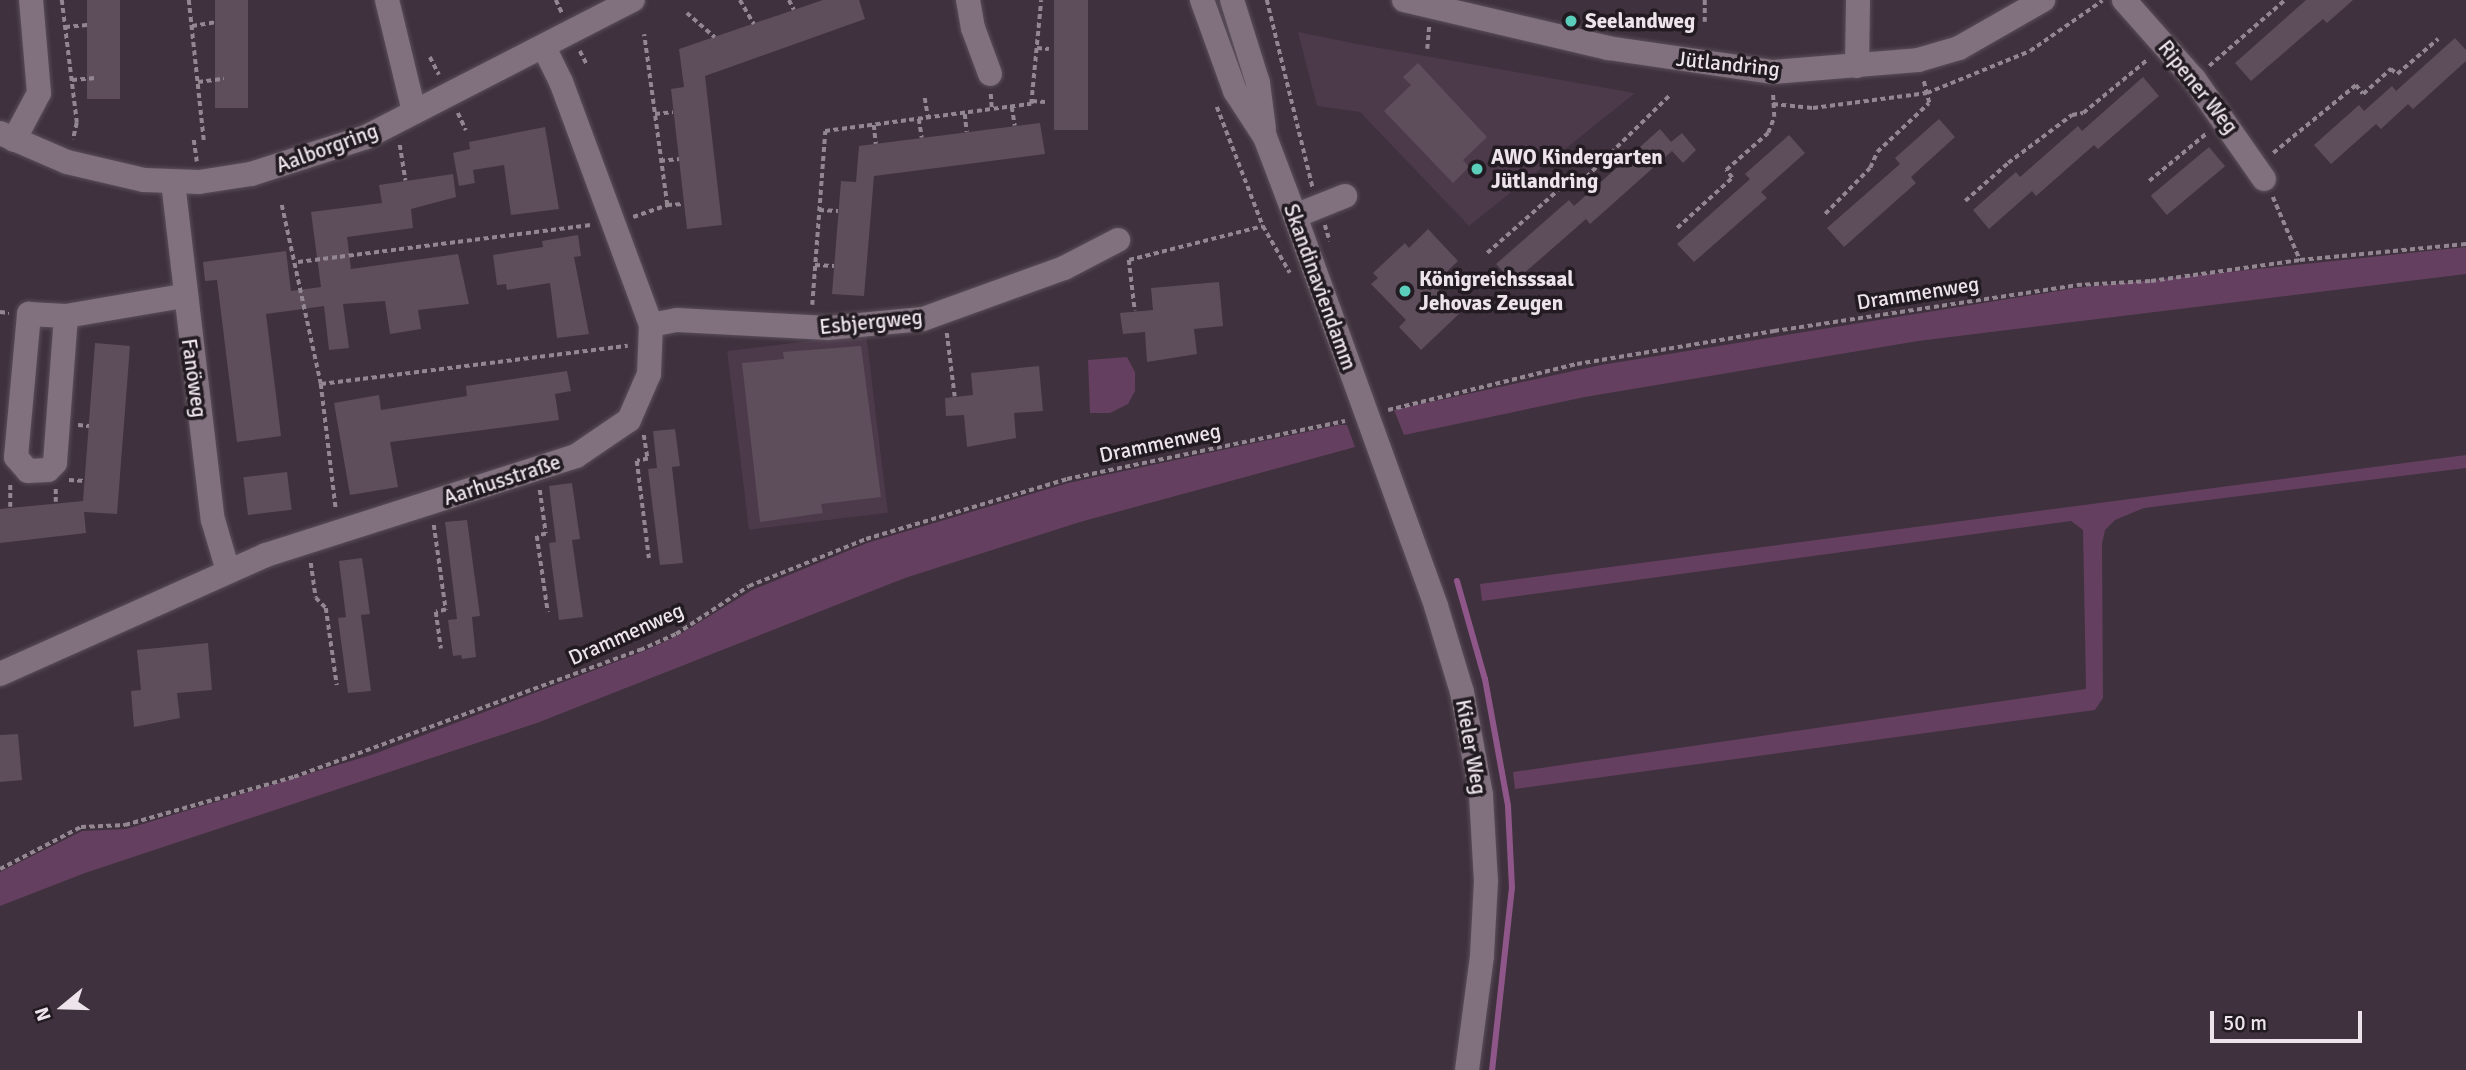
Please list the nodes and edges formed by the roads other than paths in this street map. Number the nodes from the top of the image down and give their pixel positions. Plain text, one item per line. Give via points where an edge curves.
1 (31, 0) edge
2 (387, 0) edge
3 (633, 0) edge
4 (968, 0) edge
5 (1202, 0) edge
6 (1232, 0) edge
7 (1404, 0) edge
8 (1858, 0) edge
9 (2043, 0) edge
10 (2124, 0) edge
11 (544, 47) junction
12 (1857, 66) junction
13 (990, 74) dead end
14 (414, 112) junction
15 (7, 136) edge
16 (1265, 137) junction
17 (2261, 172) road end
18 (173, 182) junction
19 (1345, 196) dead end
20 (1295, 216) junction
21 (1123, 250) road end
22 (183, 296) junction
23 (66, 316) junction
24 (650, 334) junction
25 (1373, 438) joint
26 (228, 571) junction
27 (0, 674) edge
28 (1466, 1070) edge

1 - 15 street via 39,93
2 - 14 street
3 - 11 street, Aalborgring
4 - 13 street
5 - 16 street, Skandinaviendamm via 1235,91
6 - 16 street, Skandinaviendamm via 1258,83
7 - 12 street, Jütlandring via 1608,48 1773,72
8 - 12 street
9 - 12 street, Jütlandring via 1959,48 1918,60
10 - 17 street, Ripener Weg via 2194,79
11 - 14 street, Aalborgring
11 - 24 street via 561,82
14 - 18 street, Aalborgring via 366,137 291,164 223,180
15 - 18 street, Aalborgring via 67,162 119,176
16 - 20 street, Skandinaviendamm
18 - 22 street, Fanöweg
19 - 20 street
20 - 25 street, Skandinaviendamm
21 - 24 street, Esbjergweg via 923,318 810,328 677,320
22 - 23 street
22 - 26 street, Fanöweg via 213,520
23 - 23 street via 29,314 16,457 27,471 48,470 55,463
24 - 26 street, Aarhusstraße via 649,374 629,420 576,456 338,529
25 - 28 street, Kieler Weg via 1451,652 1481,795 1485,918
26 - 27 street, Aarhusstraße

